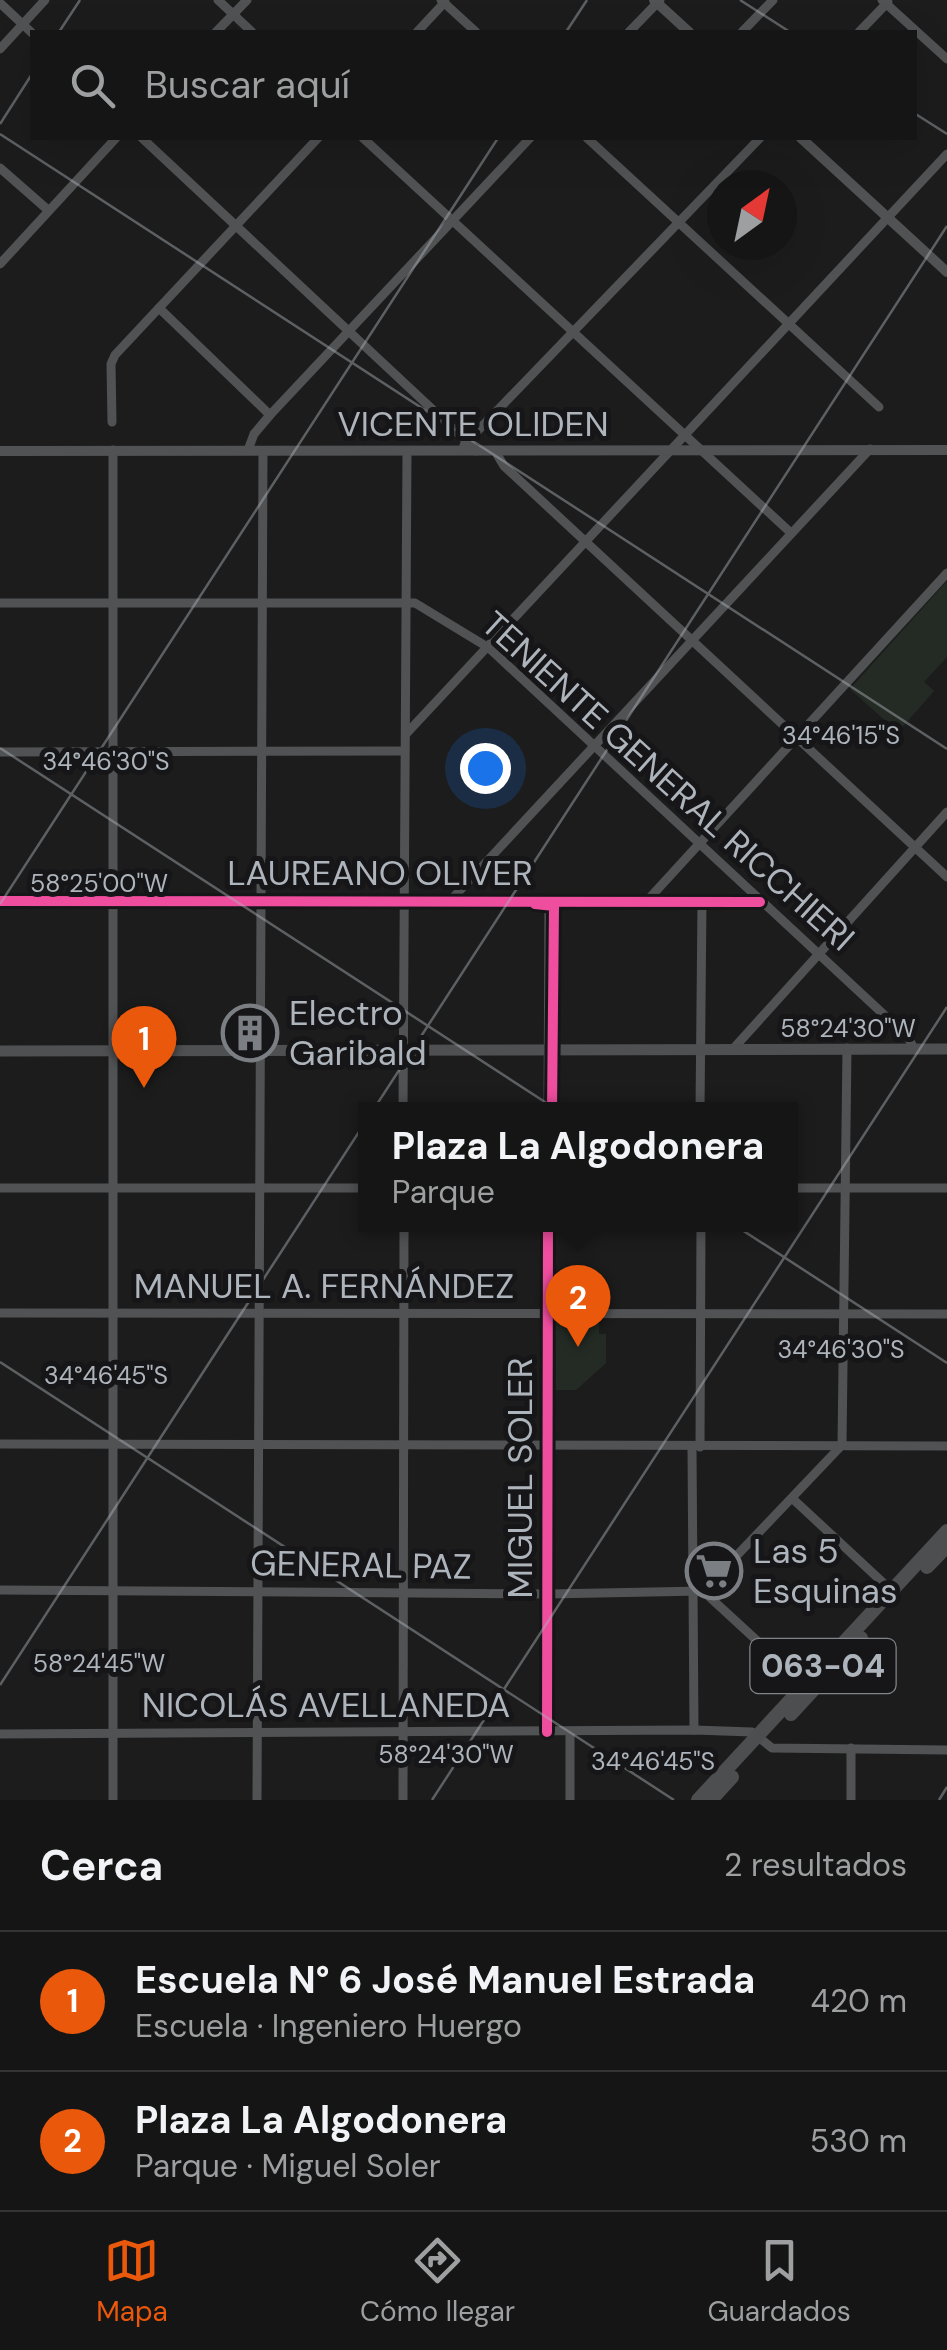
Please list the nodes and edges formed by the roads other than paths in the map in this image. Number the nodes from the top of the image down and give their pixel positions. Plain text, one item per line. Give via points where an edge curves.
1 (45, 0) edge
2 (218, 0) edge
3 (247, 0) edge
4 (773, 0) edge
5 (444, 1) edge
6 (657, 1) edge
7 (886, 1) edge
8 (0, 3) edge
9 (234, 14) junction
10 (22, 24) junction
11 (218, 30) edge
12 (250, 30) edge
13 (419, 30) edge
14 (474, 30) edge
15 (631, 30) edge
16 (687, 30) edge
17 (744, 30) edge
18 (861, 30) edge
19 (916, 30) edge
20 (30, 31) edge
21 (917, 31) edge
22 (0, 48) edge
23 (947, 60) edge
24 (114, 140) edge
25 (144, 140) edge
26 (316, 140) edge
27 (365, 140) edge
28 (528, 140) edge
29 (590, 140) edge
30 (758, 140) edge
31 (803, 140) edge
32 (947, 154) edge
33 (0, 168) edge
34 (48, 210) junction
35 (889, 218) junction
36 (452, 220) junction
37 (678, 223) junction
38 (236, 226) junction
39 (0, 264) edge
40 (947, 272) edge
41 (159, 308) junction
42 (788, 324) junction
43 (348, 330) junction
44 (574, 333) junction
45 (878, 407) dead end
46 (270, 415) junction
47 (112, 422) dead end
48 (684, 436) junction
49 (463, 447) junction
50 (113, 450) junction
51 (248, 450) junction
52 (870, 450) junction
53 (947, 450) edge
54 (0, 451) edge
55 (263, 451) junction
56 (494, 451) junction
57 (669, 451) junction
58 (700, 451) junction
59 (408, 452) junction
60 (791, 533) junction
61 (585, 543) junction
62 (947, 573) edge
63 (0, 603) edge
64 (406, 603) junction
65 (113, 605) junction
66 (264, 606) junction
67 (692, 642) junction
68 (490, 648) junction
69 (406, 734) junction
70 (798, 740) junction
71 (594, 746) junction
72 (260, 751) junction
73 (405, 751) junction
74 (0, 752) edge
75 (114, 752) junction
76 (947, 812) edge
77 (700, 844) junction
78 (915, 848) junction
79 (947, 877) edge
80 (260, 900) junction
81 (404, 900) junction
82 (451, 900) junction
83 (0, 901) edge
84 (115, 901) junction
85 (549, 901) junction
86 (702, 902) junction
87 (760, 902) junction
88 (645, 903) junction
89 (817, 954) junction
90 (847, 1048) junction
91 (548, 1049) junction
92 (733, 1049) junction
93 (914, 1049) junction
94 (947, 1049) edge
95 (402, 1050) junction
96 (700, 1050) junction
97 (0, 1051) edge
98 (114, 1051) junction
99 (260, 1051) junction
100 (403, 1102) edge
101 (548, 1102) edge
102 (700, 1102) edge
103 (0, 1188) edge
104 (358, 1188) edge
105 (798, 1188) edge
106 (847, 1188) junction
107 (947, 1188) edge
108 (261, 1189) junction
109 (116, 1190) junction
110 (404, 1232) edge
111 (548, 1232) edge
112 (701, 1232) edge
113 (0, 1313) edge
114 (116, 1314) junction
115 (259, 1314) junction
116 (404, 1314) junction
117 (702, 1314) junction
118 (846, 1314) junction
119 (947, 1314) edge
120 (547, 1315) junction
121 (0, 1444) edge
122 (259, 1444) junction
123 (403, 1444) junction
124 (115, 1445) junction
125 (842, 1445) junction
126 (547, 1446) junction
127 (947, 1446) edge
128 (696, 1447) junction
129 (794, 1500) junction
130 (947, 1532) edge
131 (947, 1546) edge
132 (0, 1590) edge
133 (892, 1591) junction
134 (114, 1592) junction
135 (258, 1592) junction
136 (698, 1592) junction
137 (404, 1594) junction
138 (548, 1594) junction
139 (805, 1685) junction
140 (694, 1730) junction
141 (257, 1732) junction
142 (546, 1732) junction
143 (570, 1732) junction
144 (113, 1733) junction
145 (404, 1733) junction
146 (0, 1734) edge
147 (761, 1739) junction
148 (850, 1748) junction
149 (947, 1750) edge
150 (113, 1800) edge
151 (257, 1800) edge
152 (404, 1800) edge
153 (570, 1800) edge
154 (698, 1800) edge
155 (711, 1800) edge
156 (851, 1800) edge

1 - 10 street
2 - 9 street
3 - 9 street
4 - 17 street
5 - 13 street
5 - 14 street
6 - 15 street
6 - 16 street
7 - 18 street
7 - 19 street
8 - 10 street
9 - 11 street
9 - 12 street
10 - 20 street
10 - 22 street
21 - 23 street
24 - 34 street
25 - 38 street
26 - 38 street
27 - 36 street
28 - 36 street
29 - 37 street
30 - 37 street
31 - 35 street
32 - 35 street
33 - 34 street
34 - 39 street
35 - 40 street
35 - 42 street
36 - 43 street
36 - 44 street
37 - 42 street
37 - 44 street
38 - 41 street
38 - 43 street
41 - 46 street
41 - 47 street via 113,359
42 - 45 street
42 - 48 street
43 - 46 street
43 - 49 street
44 - 48 street
44 - 49 street
46 - 51 street
48 - 57 street
48 - 58 street
49 - 56 street, VICENTE OLIDEN
49 - 59 street, VICENTE OLIDEN
50 - 51 street, VICENTE OLIDEN
50 - 54 street, VICENTE OLIDEN
50 - 65 street
51 - 55 street, VICENTE OLIDEN
52 - 53 street, VICENTE OLIDEN
52 - 58 street, VICENTE OLIDEN
52 - 60 street
55 - 59 street, VICENTE OLIDEN
55 - 66 street
56 - 57 street, VICENTE OLIDEN
56 - 61 street
57 - 58 street, VICENTE OLIDEN
57 - 61 street
58 - 60 street
59 - 64 street
60 - 67 street
61 - 67 street
61 - 68 street
62 - 70 street
63 - 65 street, TENIENTE GENERAL RICCHIERI
64 - 66 street, TENIENTE GENERAL RICCHIERI
64 - 68 street, TENIENTE GENERAL RICCHIERI via 421,605
64 - 69 street
65 - 66 street, TENIENTE GENERAL RICCHIERI
65 - 75 street
66 - 72 street
67 - 70 street
67 - 71 street
68 - 69 street
68 - 71 street, TENIENTE GENERAL RICCHIERI
69 - 73 street
70 - 77 street
70 - 78 street
71 - 77 street, TENIENTE GENERAL RICCHIERI
71 - 82 street
72 - 73 street
72 - 75 street
72 - 80 street
73 - 81 street
74 - 75 street
75 - 84 street
76 - 78 street
77 - 87 street, TENIENTE GENERAL RICCHIERI
77 - 88 street
78 - 79 street
78 - 89 street
80 - 81 street, LAUREANO OLIVER
80 - 84 street, LAUREANO OLIVER
80 - 99 street
81 - 82 street, LAUREANO OLIVER
81 - 95 street
82 - 85 street, LAUREANO OLIVER
83 - 84 street, LAUREANO OLIVER
84 - 98 street
85 - 88 street, LAUREANO OLIVER
85 - 91 street
86 - 87 street, LAUREANO OLIVER
86 - 88 street, LAUREANO OLIVER
86 - 96 street
87 - 89 street, TENIENTE GENERAL RICCHIERI
89 - 92 street
89 - 93 street, TENIENTE GENERAL RICCHIERI
90 - 92 main road
90 - 93 main road
90 - 106 street
91 - 95 main road
91 - 96 main road
91 - 101 street
92 - 96 main road
93 - 94 main road
95 - 99 main road
95 - 100 street
96 - 102 street
97 - 98 main road
98 - 99 main road
98 - 109 street
99 - 108 street
103 - 109 street
104 - 108 street
105 - 106 street
106 - 107 street
106 - 118 street
108 - 109 street
108 - 115 street
109 - 114 street
110 - 116 street
111 - 120 street, MIGUEL SOLER
112 - 117 street
113 - 114 street, MANUEL A. FERNÁNDEZ
114 - 115 street, MANUEL A. FERNÁNDEZ
114 - 124 street
115 - 116 street, MANUEL A. FERNÁNDEZ
115 - 122 street
116 - 120 street, MANUEL A. FERNÁNDEZ
116 - 123 street
117 - 118 street, MANUEL A. FERNÁNDEZ
117 - 120 street, MANUEL A. FERNÁNDEZ
117 - 128 street
118 - 119 street, MANUEL A. FERNÁNDEZ
118 - 125 street
120 - 126 street, MIGUEL SOLER
121 - 124 street
122 - 123 street
122 - 124 street
122 - 135 street
123 - 126 street
123 - 137 street
124 - 134 street
125 - 127 street
125 - 128 street
125 - 129 street
126 - 128 street
126 - 138 street, MIGUEL SOLER
128 - 136 street
129 - 133 street
129 - 136 street
130 - 133 main road, 063-04
131 - 147 main road, 063-04
132 - 134 street, GENERAL PAZ
133 - 139 main road, 063-04
134 - 135 street, GENERAL PAZ
134 - 144 street
135 - 137 street, GENERAL PAZ
135 - 141 street
136 - 138 street, GENERAL PAZ
136 - 139 street
136 - 140 street
137 - 138 street, GENERAL PAZ
137 - 145 street
138 - 142 street, MIGUEL SOLER
139 - 147 main road, 063-04
140 - 143 street, NICOLÁS AVELLANEDA
140 - 147 street, NICOLÁS AVELLANEDA via 748,1732
141 - 144 street, NICOLÁS AVELLANEDA
141 - 145 street, NICOLÁS AVELLANEDA
141 - 151 street
142 - 143 street, NICOLÁS AVELLANEDA
142 - 145 street, NICOLÁS AVELLANEDA
143 - 153 street
144 - 146 street, NICOLÁS AVELLANEDA
144 - 150 street
145 - 152 street
147 - 148 street, NICOLÁS AVELLANEDA via 772,1748
147 - 154 main road, 063-04
147 - 155 main road, 063-04
148 - 149 street, NICOLÁS AVELLANEDA
148 - 156 street

